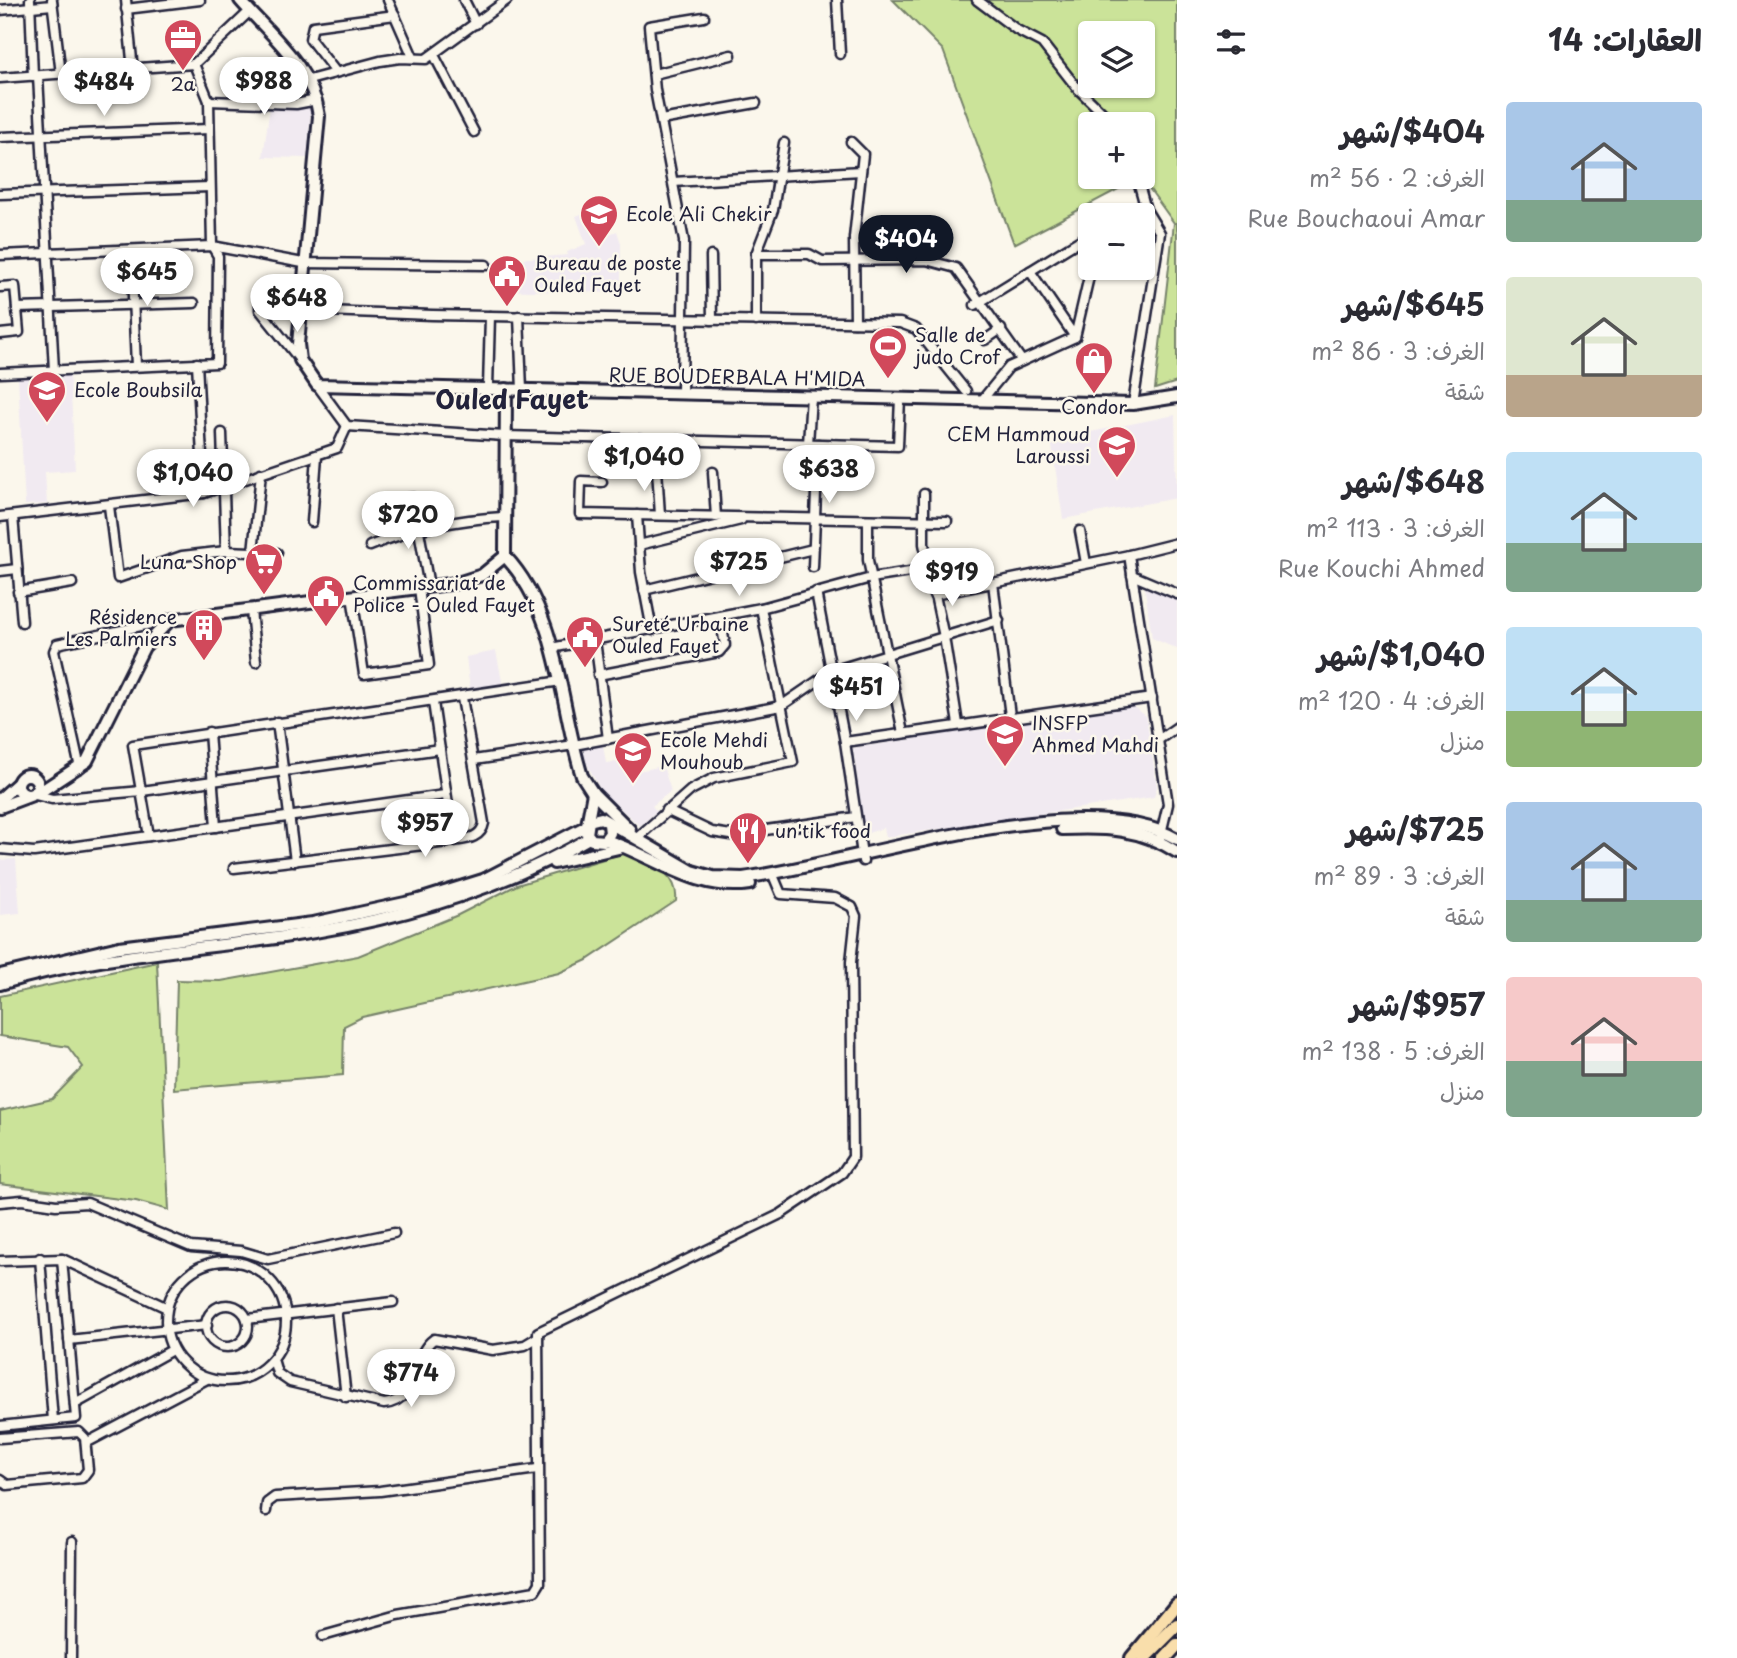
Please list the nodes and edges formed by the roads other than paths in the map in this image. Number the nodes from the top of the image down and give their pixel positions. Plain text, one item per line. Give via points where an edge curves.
1 (200, 0) edge
2 (240, 0) edge
3 (388, 0) edge
4 (464, 0) edge
5 (507, 0) edge
6 (837, 0) edge
7 (977, 0) edge
8 (52, 2) edge
9 (31, 4) edge
10 (126, 5) edge
11 (0, 10) edge
12 (250, 11) junction
13 (395, 15) junction
14 (704, 17) dead end
15 (476, 24) junction
16 (840, 54) dead end
17 (435, 55) junction
18 (731, 55) dead end
19 (412, 57) junction
20 (194, 64) junction
21 (133, 70) junction
22 (335, 71) junction
23 (61, 74) junction
24 (654, 74) junction
25 (36, 76) junction
26 (0, 78) edge
27 (309, 80) junction
28 (317, 100) junction
29 (209, 101) junction
30 (756, 103) dead end
31 (1102, 112) edge
32 (661, 120) junction
33 (209, 129) junction
34 (474, 132) dead end
35 (40, 135) junction
36 (0, 137) edge
37 (851, 142) dead end
38 (784, 143) dead end
39 (861, 171) junction
40 (777, 175) junction
41 (673, 182) junction
42 (211, 187) junction
43 (43, 193) junction
44 (0, 194) edge
45 (1155, 225) edge
46 (1078, 240) edge
47 (212, 246) junction
48 (131, 251) junction
49 (46, 253) junction
50 (756, 254) junction
51 (0, 255) edge
52 (711, 256) dead end
53 (855, 262) junction
54 (303, 263) junction
55 (486, 265) dead end
56 (1155, 265) edge
57 (1030, 271) junction
58 (1088, 280) edge
59 (1153, 280) edge
60 (0, 286) edge
61 (194, 303) dead end
62 (978, 303) junction
63 (132, 304) junction
64 (50, 306) junction
65 (17, 308) junction
66 (299, 310) junction
67 (490, 316) junction
68 (519, 316) junction
69 (684, 319) junction
70 (712, 320) junction
71 (756, 321) junction
72 (855, 322) junction
73 (1001, 329) junction
74 (0, 334) edge
75 (1075, 337) junction
76 (985, 340) dead end
77 (300, 360) junction
78 (1022, 361) junction
79 (197, 363) junction
80 (136, 366) junction
81 (54, 370) junction
82 (0, 373) edge
83 (317, 385) junction
84 (488, 388) junction
85 (506, 389) junction
86 (522, 390) junction
87 (966, 391) dead end
88 (682, 393) junction
89 (811, 396) junction
90 (1177, 397) edge
91 (900, 398) junction
92 (982, 400) junction
93 (1133, 404) junction
94 (347, 426) junction
95 (222, 433) dead end
96 (505, 436) junction
97 (808, 443) junction
98 (818, 444) junction
99 (317, 456) junction
100 (657, 469) dead end
101 (713, 472) dead end
102 (261, 473) junction
103 (601, 482) dead end
104 (226, 485) junction
105 (204, 493) junction
106 (924, 494) dead end
107 (400, 499) dead end
108 (108, 506) junction
109 (637, 515) junction
110 (660, 515) junction
111 (13, 516) junction
112 (0, 517) edge
113 (503, 517) junction
114 (716, 517) junction
115 (751, 517) junction
116 (814, 519) junction
117 (868, 520) junction
118 (923, 521) junction
119 (947, 521) dead end
120 (312, 522) dead end
121 (1080, 531) dead end
122 (419, 532) junction
123 (1177, 543) edge
124 (639, 545) junction
125 (370, 546) dead end
126 (813, 549) junction
127 (226, 551) junction
128 (253, 552) junction
129 (277, 553) dead end
130 (1129, 555) junction
131 (505, 556) junction
132 (1086, 563) junction
133 (813, 567) dead end
134 (17, 569) junction
135 (929, 569) junction
136 (0, 571) edge
137 (1132, 575) junction
138 (872, 578) junction
139 (72, 583) dead end
140 (993, 583) junction
141 (424, 587) junction
142 (644, 590) junction
143 (18, 592) junction
144 (816, 592) junction
145 (1177, 594) edge
146 (934, 595) junction
147 (352, 596) junction
148 (761, 608) junction
149 (250, 610) junction
150 (720, 616) junction
151 (170, 620) junction
152 (999, 620) junction
153 (22, 622) dead end
154 (652, 630) junction
155 (944, 637) junction
156 (595, 640) junction
157 (551, 648) junction
158 (887, 655) junction
159 (256, 662) dead end
160 (832, 671) junction
161 (598, 676) junction
162 (561, 681) junction
163 (462, 698) junction
164 (1152, 698) junction
165 (433, 702) junction
166 (781, 706) junction
167 (1010, 716) junction
168 (277, 722) junction
169 (958, 724) junction
170 (1177, 727) edge
171 (209, 732) junction
172 (902, 733) junction
173 (608, 738) junction
174 (1158, 740) junction
175 (845, 742) junction
176 (574, 745) junction
177 (440, 749) junction
178 (474, 760) junction
179 (76, 770) junction
180 (283, 770) junction
181 (31, 776) junction
182 (213, 780) junction
183 (18, 783) junction
184 (142, 791) junction
185 (593, 793) junction
186 (32, 794) junction
187 (446, 795) junction
188 (0, 799) edge
189 (0, 807) edge
190 (1177, 808) edge
191 (667, 810) junction
192 (1167, 815) junction
193 (289, 817) junction
194 (856, 817) junction
195 (609, 823) junction
196 (216, 827) junction
197 (587, 830) junction
198 (149, 836) junction
199 (1161, 836) junction
200 (638, 837) junction
201 (1177, 839) edge
202 (606, 840) junction
203 (447, 842) junction
204 (628, 846) junction
205 (653, 848) junction
206 (0, 849) edge
207 (1177, 852) edge
208 (862, 858) junction
209 (295, 861) junction
210 (234, 868) dead end
211 (521, 874) junction
212 (774, 877) junction
213 (0, 975) edge
214 (0, 984) edge
215 (0, 1202) edge
216 (394, 1233) dead end
217 (40, 1258) junction
218 (62, 1259) junction
219 (268, 1259) junction
220 (0, 1261) edge
221 (254, 1268) junction
222 (394, 1302) dead end
223 (165, 1307) junction
224 (336, 1308) junction
225 (286, 1314) junction
226 (247, 1319) junction
227 (207, 1325) junction
228 (165, 1329) junction
229 (538, 1337) junction
230 (69, 1340) junction
231 (172, 1350) junction
232 (273, 1359) junction
233 (208, 1379) junction
234 (346, 1397) junction
235 (75, 1404) junction
236 (53, 1420) junction
237 (0, 1426) edge
238 (0, 1438) edge
239 (86, 1443) junction
240 (537, 1469) junction
241 (0, 1480) edge
242 (266, 1511) dead end
243 (72, 1542) dead end
244 (1177, 1604) edge
245 (1177, 1625) edge
246 (323, 1636) dead end
247 (1177, 1646) edge
248 (71, 1658) edge
249 (1132, 1658) edge
250 (1144, 1658) edge
251 (1165, 1658) edge

1 - 10 street
2 - 12 main road
3 - 13 street
4 - 15 street
5 - 15 street
6 - 16 street
7 - 31 street via 1042,43
8 - 9 street
8 - 23 street
9 - 11 street
9 - 25 street
10 - 21 street
12 - 20 street
12 - 27 main road
13 - 19 street
13 - 22 street via 313,26 310,39
14 - 24 street via 649,26
15 - 17 street
17 - 19 street via 424,60
17 - 34 street
18 - 24 street
19 - 22 street
20 - 21 street
20 - 29 street
21 - 23 street
22 - 27 street
23 - 25 street
24 - 32 street
25 - 26 street
25 - 35 street
27 - 28 main road
28 - 29 street via 296,104
28 - 54 main road
29 - 33 street
30 - 32 street
32 - 41 street
33 - 35 street
33 - 42 street
35 - 36 street
35 - 43 street
37 - 39 street via 863,154
38 - 40 street
39 - 40 street
39 - 53 street
40 - 41 street
40 - 50 street via 773,210
41 - 69 street via 684,241
42 - 43 street
42 - 47 street
43 - 44 street
43 - 49 street
45 - 56 street via 1160,233
46 - 57 street
47 - 48 street
47 - 54 street
47 - 79 street via 218,256 217,363
48 - 49 street
48 - 63 street
49 - 51 street
49 - 64 street
50 - 53 street via 809,254 822,261
50 - 71 street
52 - 70 street
53 - 62 street via 939,263 956,268
53 - 72 street
54 - 55 street
54 - 66 main road
57 - 62 street
57 - 75 street
58 - 75 street
59 - 93 street
60 - 65 street via 15,286
61 - 63 street
62 - 73 street
63 - 64 street
63 - 80 street
64 - 65 street
64 - 81 street
65 - 74 street via 19,332
66 - 67 street
66 - 77 main road
66 - 77 street via 259,305
67 - 68 street
67 - 84 street
68 - 69 street
68 - 86 street
69 - 70 street
69 - 88 street
70 - 71 street
71 - 72 street
72 - 87 street via 900,323 916,329
73 - 76 street
73 - 78 street
75 - 78 street
77 - 83 main road
78 - 92 street via 1009,367
79 - 80 street
79 - 105 street
80 - 81 street
81 - 82 street
83 - 84 main road, RUE BOUDERBALA H'MIDA
83 - 94 street
84 - 85 main road, RUE BOUDERBALA H'MIDA
85 - 86 main road, RUE BOUDERBALA H'MIDA
85 - 96 main road
86 - 88 main road, RUE BOUDERBALA H'MIDA
88 - 89 main road, RUE BOUDERBALA H'MIDA
89 - 91 main road, RUE BOUDERBALA H'MIDA
89 - 97 street
90 - 93 main road, RUE BOUDERBALA H'MIDA
91 - 92 main road, RUE BOUDERBALA H'MIDA
91 - 98 street via 898,446
92 - 93 main road, RUE BOUDERBALA H'MIDA
94 - 96 street
94 - 99 street via 337,448
95 - 104 street
96 - 97 street
96 - 113 main road
97 - 98 street
98 - 116 street
99 - 102 street
99 - 120 street
100 - 110 street
101 - 114 street
102 - 104 street
102 - 128 street
103 - 109 street via 581,481 580,514
104 - 105 street
104 - 127 street
105 - 108 street
106 - 118 street
107 - 122 street via 413,498
108 - 111 street
108 - 127 street via 118,578 182,556
109 - 110 street
109 - 124 street
110 - 114 street
111 - 112 street
111 - 134 street
113 - 122 street via 477,518
113 - 131 main road
114 - 115 street
115 - 116 street
115 - 124 street
116 - 117 street
116 - 126 street
117 - 118 street
117 - 138 street
118 - 119 street
118 - 135 street
121 - 132 street
122 - 125 street via 398,534
122 - 141 street
123 - 130 street
124 - 142 street
126 - 133 street
126 - 142 street
127 - 128 street
128 - 129 street
130 - 132 street
130 - 137 street
131 - 141 main road via 482,575
131 - 157 main road via 524,576
132 - 140 street
134 - 136 street
134 - 143 street
135 - 138 street
135 - 146 street
137 - 145 street
137 - 164 street
138 - 144 street
138 - 158 street
139 - 143 street
140 - 146 street
140 - 152 street
141 - 147 main road
141 - 147 street via 429,665 364,674
142 - 154 street
143 - 153 street
144 - 148 street
144 - 160 street
146 - 155 street
147 - 149 main road
148 - 150 street
148 - 166 street
149 - 151 main road
149 - 159 street
150 - 154 street
150 - 161 street via 723,650
151 - 179 main road via 144,648 96,748
151 - 179 street via 57,644 54,651
152 - 155 street
152 - 167 street
154 - 156 street
155 - 158 street
155 - 169 street
156 - 157 street
156 - 161 street
157 - 162 main road
158 - 160 street
158 - 172 street
160 - 166 street
160 - 175 street
161 - 173 street
162 - 163 street
162 - 176 main road
163 - 165 street
163 - 178 street
164 - 167 street
164 - 174 street
165 - 168 street
165 - 177 street
166 - 173 street
166 - 191 street via 793,762 715,778
167 - 169 street
168 - 171 street
168 - 180 street
169 - 172 street
170 - 174 street
171 - 182 street
171 - 184 street via 133,744
172 - 175 street
173 - 176 street
174 - 192 street
175 - 194 street
176 - 178 street
176 - 185 main road via 582,776
177 - 180 street
177 - 187 street
178 - 203 street via 483,828 474,837
179 - 181 main road
179 - 186 main road
180 - 182 street
180 - 193 street
181 - 183 main road
181 - 186 main road via 37,783
182 - 184 street
182 - 196 street
183 - 186 main road via 21,793
183 - 188 main road
184 - 186 street via 52,799
184 - 198 street
185 - 195 main road
185 - 197 main road
185 - 200 main road
186 - 189 main road
187 - 193 street
187 - 203 street via 452,832
190 - 192 street
191 - 194 street via 712,832 731,835
191 - 200 street
192 - 199 street
193 - 196 street
193 - 209 street
194 - 208 street
195 - 197 main road via 597,818
195 - 202 main road
195 - 205 main road
196 - 198 street
197 - 202 main road via 596,842
197 - 211 main road
197 - 213 main road via 483,880 419,900 313,923 119,947
198 - 206 street via 34,852
199 - 201 main road
199 - 207 main road
199 - 208 main road via 1142,824 1083,820 950,836
200 - 205 main road
202 - 204 main road
203 - 209 street
204 - 211 main road
204 - 212 main road via 705,884 724,886
205 - 212 main road via 692,871 713,877
208 - 212 main road
209 - 210 street
211 - 214 main road via 438,904 349,926 156,951
212 - 229 street via 781,894 835,898 852,907 856,916 851,962 853,1157 842,1173 781,1214 544,1328
215 - 219 street via 87,1203 191,1247 241,1251
216 - 219 street
217 - 218 street
217 - 220 street
217 - 236 street
218 - 223 street
218 - 230 street
219 - 221 street
221 - 223 street via 232,1260 194,1270 179,1283
221 - 225 street via 274,1286
222 - 224 street
223 - 228 street
224 - 225 street
224 - 234 street
225 - 226 street
225 - 232 street via 284,1340
226 - 227 street via 238,1308 225,1305 212,1312
226 - 227 street via 245,1336 230,1346 213,1341
227 - 228 street
228 - 230 street
228 - 231 street
229 - 234 street via 525,1345 493,1350 434,1339 400,1399 384,1404
229 - 240 street
230 - 235 street
231 - 233 street via 184,1366
231 - 235 street
232 - 233 street via 261,1372 244,1379
232 - 234 street via 277,1373 290,1382
233 - 239 street
235 - 236 street via 76,1418
236 - 237 street
238 - 239 street via 77,1432 84,1435
239 - 241 street via 88,1471 82,1478 7,1485
240 - 242 street via 380,1491 275,1497
240 - 246 street via 540,1583 535,1591 398,1615
243 - 248 street
244 - 249 highway
245 - 250 highway
247 - 251 highway

